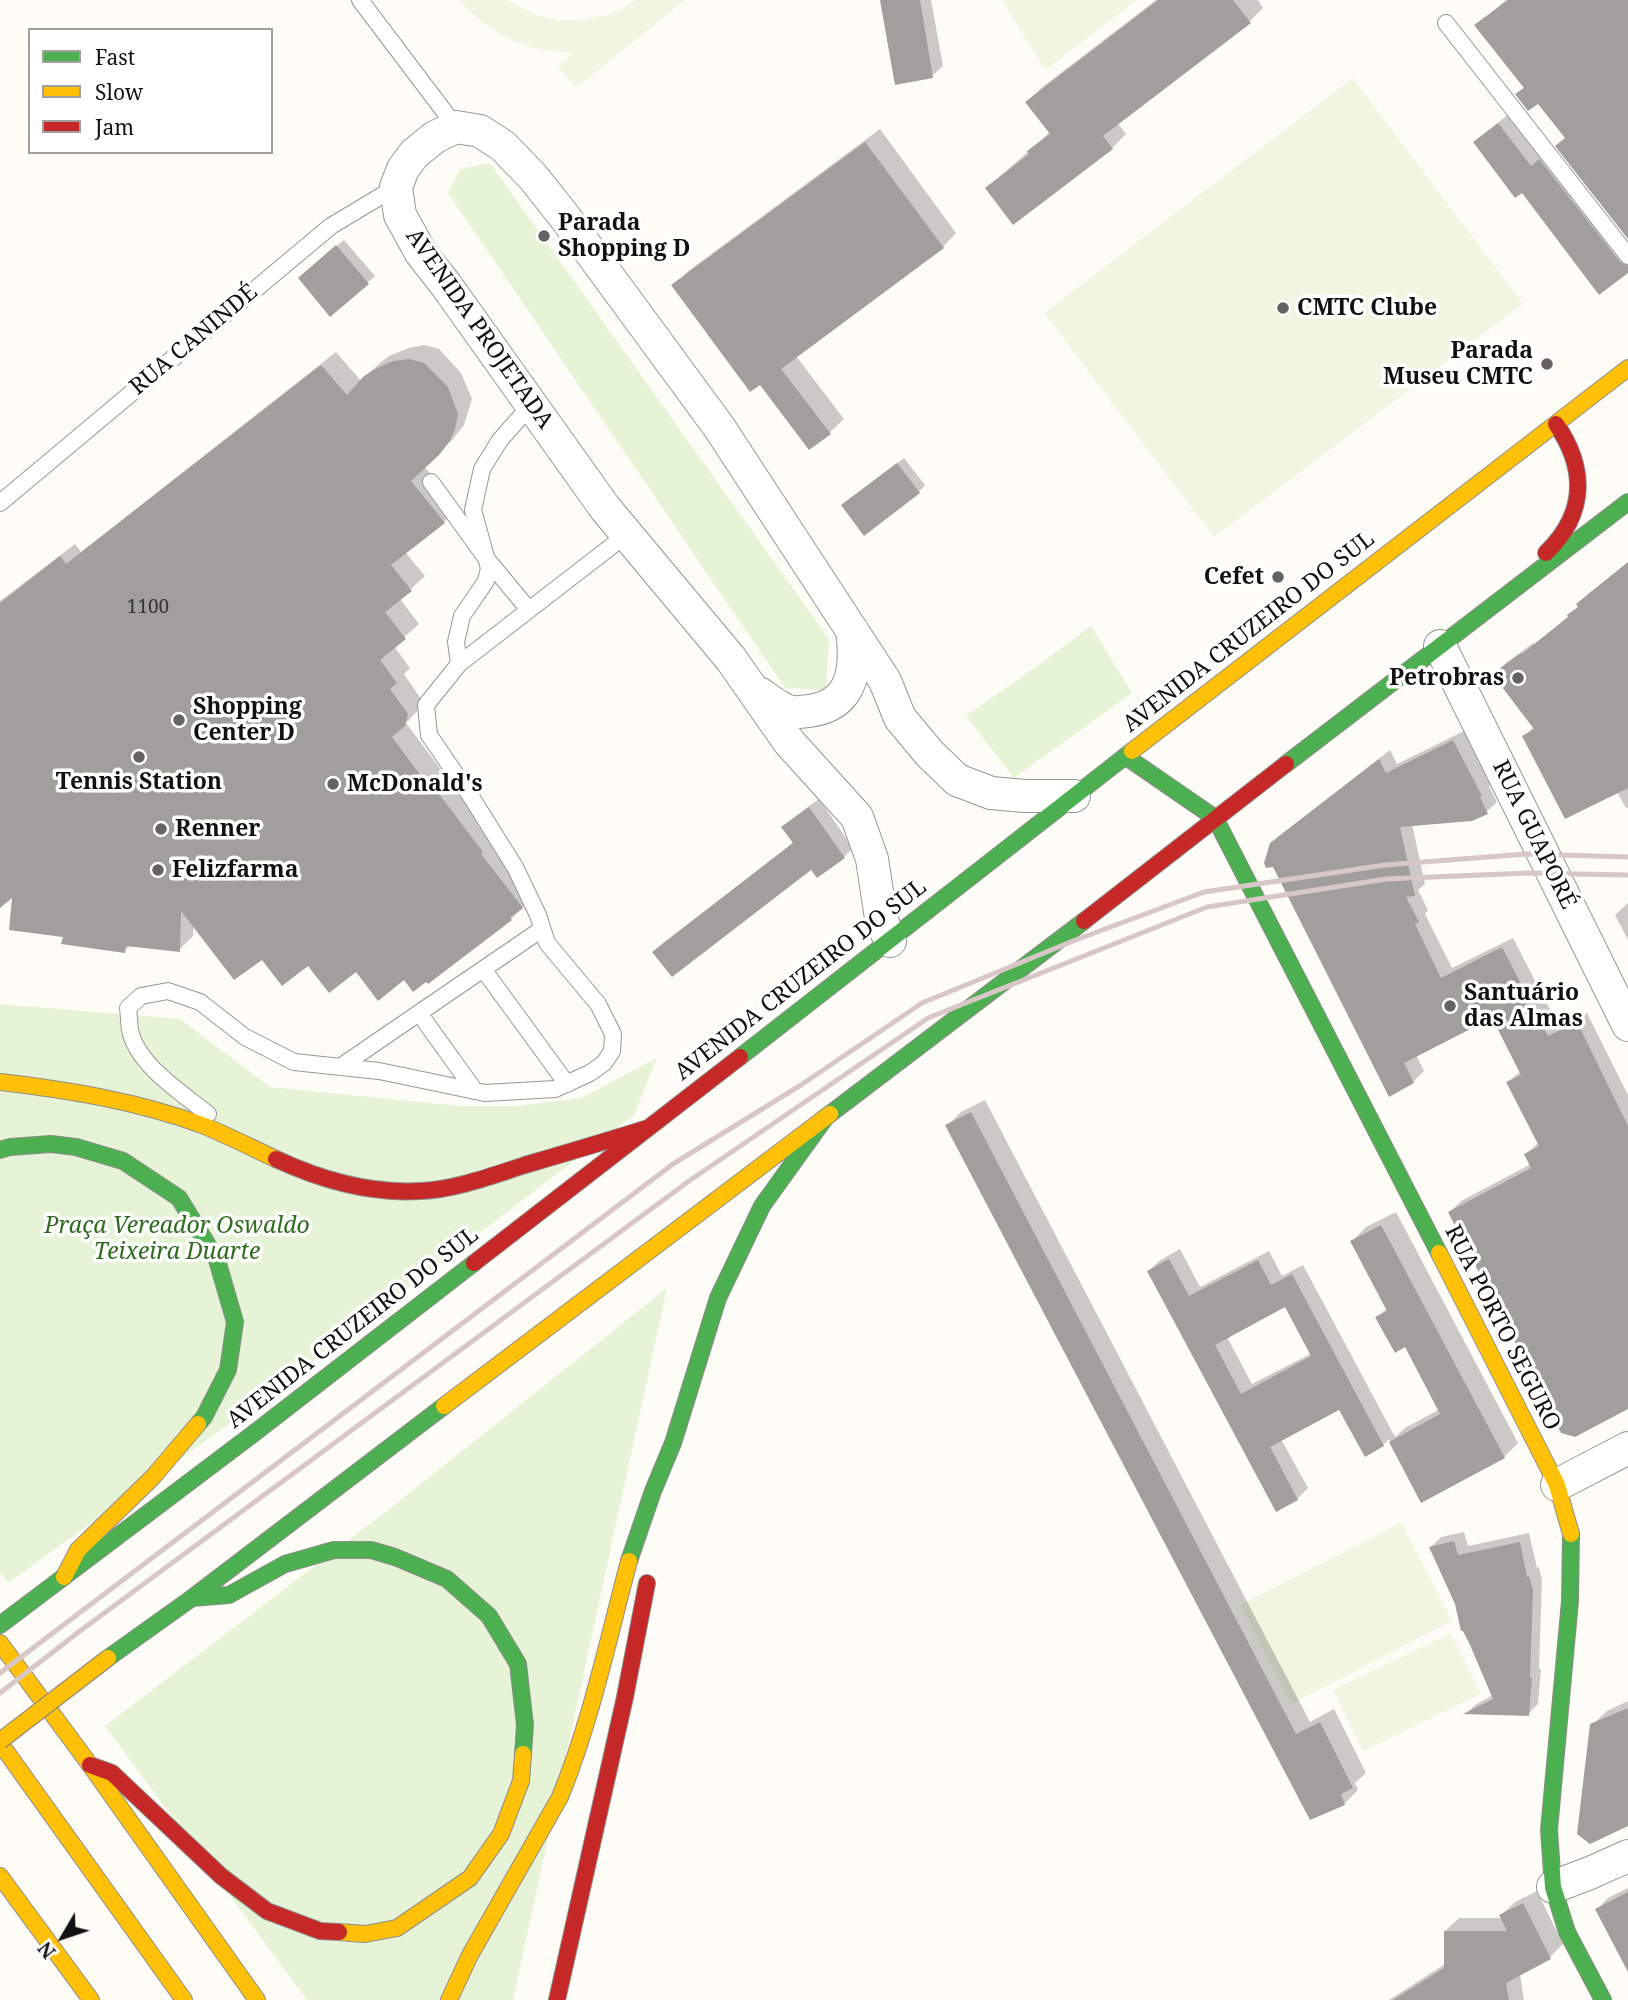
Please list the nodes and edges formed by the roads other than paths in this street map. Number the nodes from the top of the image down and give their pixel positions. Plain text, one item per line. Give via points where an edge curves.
1 (360, 0) edge
2 (1446, 23) dead end
3 (456, 127) junction
4 (396, 187) junction
5 (1628, 256) edge
6 (1628, 368) edge
7 (531, 405) junction
8 (1556, 424) junction
9 (431, 482) dead end
10 (1628, 502) edge
11 (0, 503) edge
12 (626, 535) junction
13 (486, 558) junction
14 (1535, 573) junction
15 (529, 610) junction
16 (852, 629) junction
17 (1440, 646) junction
18 (459, 664) junction
19 (755, 691) junction
20 (1125, 756) junction
21 (1074, 796) junction
22 (1215, 818) junction
23 (542, 929) junction
24 (890, 941) junction
25 (483, 969) junction
26 (419, 1013) junction
27 (1628, 1025) edge
28 (340, 1067) junction
29 (0, 1082) edge
30 (567, 1084) junction
31 (475, 1091) junction
32 (826, 1117) junction
33 (648, 1128) junction
34 (251, 1148) junction
35 (0, 1150) edge
36 (673, 1443) junction
37 (1628, 1448) edge
38 (1557, 1485) junction
39 (658, 1523) dead end
40 (650, 1563) dead end
41 (64, 1577) junction
42 (192, 1598) junction
43 (0, 1625) edge
44 (0, 1643) edge
45 (0, 1742) edge
46 (90, 1765) junction
47 (1628, 1856) edge
48 (0, 1876) edge
49 (1553, 1887) junction
50 (98, 1997) edge
51 (184, 2000) edge
52 (257, 2000) edge
53 (449, 2000) edge
54 (557, 2000) edge
55 (1603, 2000) edge

1 - 3 lane
2 - 5 lane
3 - 4 street via 414,154
3 - 16 street via 480,131 503,146 556,206 719,427
4 - 7 street, AVENIDA PROJETADA via 400,215 421,253
4 - 11 lane, RUA CANINDÉ via 331,226
6 - 8 main road, AVENIDA CRUZEIRO DO SUL
7 - 12 street, AVENIDA PROJETADA
7 - 13 lane via 482,469 473,509
8 - 14 main road via 1576,463 1578,496 1562,537
8 - 20 main road, AVENIDA CRUZEIRO DO SUL
9 - 13 lane
10 - 14 main road
12 - 15 lane
12 - 19 street, AVENIDA PROJETADA
13 - 15 lane
13 - 18 lane via 486,581 462,616 456,642
14 - 17 main road
15 - 18 lane
16 - 19 street via 852,676 842,698 823,709 791,713
16 - 21 street via 885,681 900,718 957,780 991,793
17 - 22 main road
17 - 27 street, RUA GUAPORÉ
18 - 23 lane via 426,705 429,735 515,867
19 - 24 street, AVENIDA PROJETADA via 789,742 857,817 872,859 881,918
20 - 21 main road, AVENIDA CRUZEIRO DO SUL
20 - 22 main road, RUA PORTO SEGURO
21 - 24 main road, AVENIDA CRUZEIRO DO SUL
22 - 32 main road
22 - 38 main road, RUA PORTO SEGURO
23 - 25 lane
23 - 30 lane via 547,943 598,1004 613,1034 612,1051 604,1063
24 - 33 main road, AVENIDA CRUZEIRO DO SUL
25 - 26 lane
25 - 30 lane
26 - 28 lane
26 - 31 lane
28 - 31 lane
28 - 34 lane via 294,1062 245,1037 200,1002 168,991 141,996 128,1008 137,1048 157,1073
29 - 34 main road via 61,1089 158,1111
30 - 31 lane via 555,1089
32 - 36 main road via 762,1206 740,1251 718,1298
32 - 42 main road
33 - 34 main road via 493,1176 410,1191 333,1180
33 - 41 main road, AVENIDA CRUZEIRO DO SUL
35 - 41 main road via 51,1144 76,1147 123,1161 179,1198 217,1260 235,1322 228,1370 204,1418 153,1477 78,1550
36 - 39 main road
36 - 53 main road via 631,1554 571,1770
37 - 38 street
38 - 49 main road, RUA PORTO SEGURO via 1571,1533 1572,1564 1549,1830
40 - 54 main road
41 - 43 main road, AVENIDA CRUZEIRO DO SUL
42 - 45 main road, bridge
42 - 46 main road via 229,1594 285,1564 334,1550 371,1550 447,1579 489,1616 518,1664 526,1726 520,1781 501,1834 470,1878 397,1928 365,1934 320,1931 267,1911 221,1876 112,1773
44 - 46 main road
45 - 51 main road
46 - 52 main road
47 - 49 street
48 - 50 main road via 67,1967
49 - 55 main road, RUA PORTO SEGURO via 1567,1932

